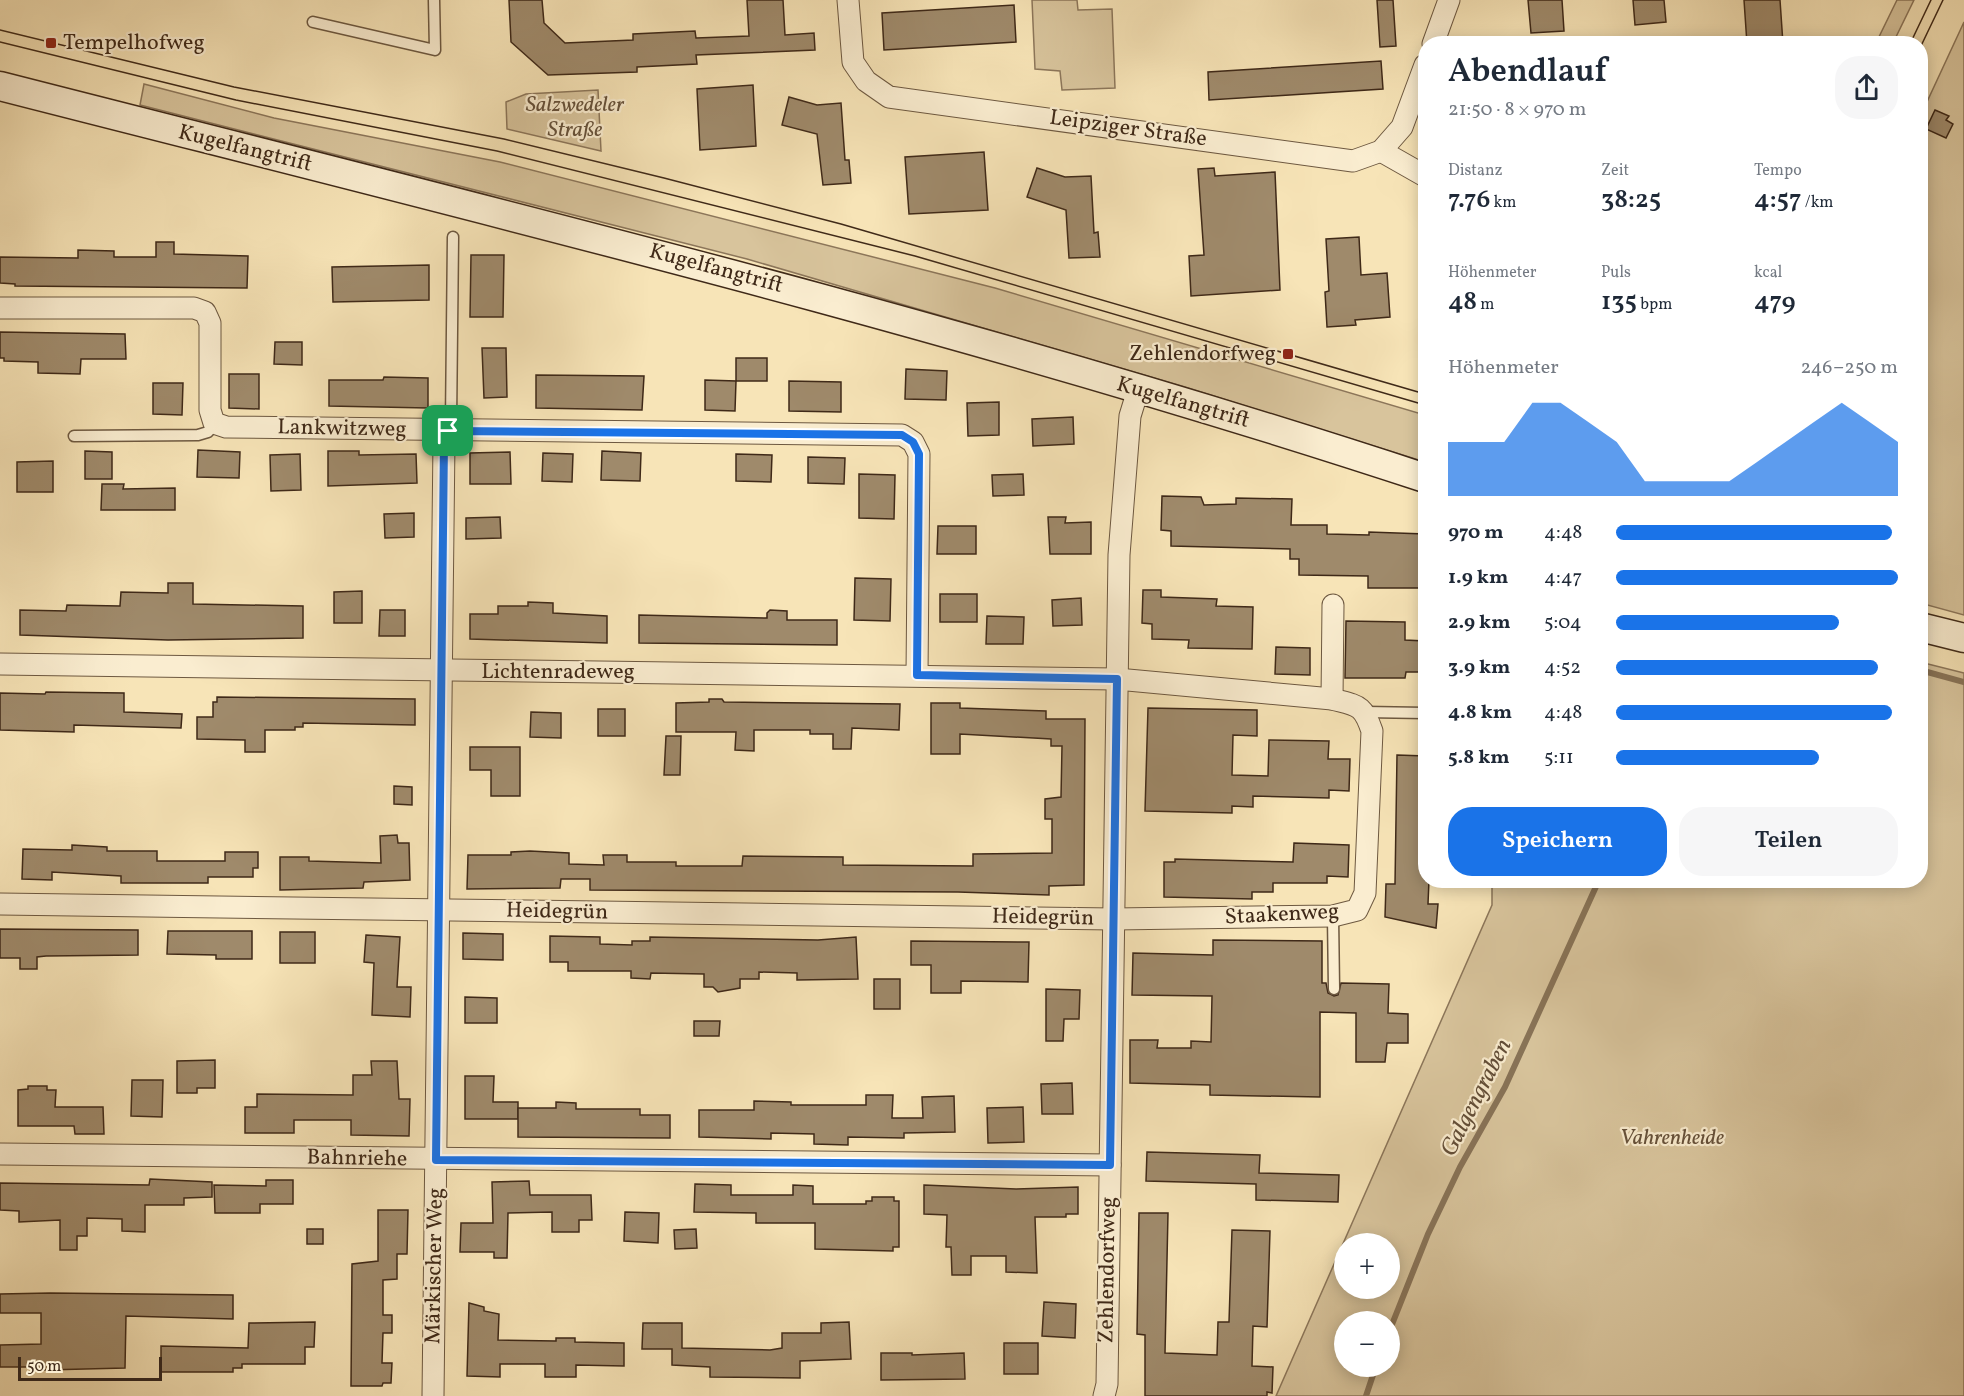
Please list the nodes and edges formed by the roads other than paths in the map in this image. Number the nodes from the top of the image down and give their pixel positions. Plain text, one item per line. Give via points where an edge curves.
1 (434, 0) edge
2 (848, 0) edge
3 (1449, 0) edge
4 (313, 22) dead end
5 (1436, 36) edge
6 (1418, 84) edge
7 (0, 86) edge
8 (1382, 151) junction
9 (1418, 172) edge
10 (453, 237) dead end
11 (0, 308) edge
12 (1138, 390) junction
13 (216, 423) junction
14 (450, 427) junction
15 (74, 436) dead end
16 (1418, 476) edge
17 (1333, 605) dead end
18 (1928, 629) edge
19 (1964, 638) edge
20 (0, 664) edge
21 (442, 672) junction
22 (917, 675) junction
23 (1117, 679) junction
24 (1332, 699) junction
25 (1365, 712) junction
26 (1418, 713) edge
27 (0, 904) edge
28 (439, 910) junction
29 (1334, 916) junction
30 (1114, 919) junction
31 (1334, 989) dead end
32 (0, 1154) edge
33 (436, 1160) junction
34 (1110, 1165) junction
35 (433, 1396) edge
36 (1104, 1396) edge

1 - 4 lane via 435,50
2 - 8 street, Leipziger Straße via 853,62 866,81 889,97 1353,160
3 - 5 street
6 - 8 street via 1402,127
7 - 12 street, Kugelfangtrift via 662,254
8 - 9 street
10 - 14 lane, Märkischer Weg
11 - 13 street via 194,308 205,312 210,324 210,410
12 - 16 street, Kugelfangtrift
12 - 23 street, Zehlendorfweg via 1130,416 1121,532
13 - 14 street, Lankwitzweg via 226,427
13 - 15 lane via 198,435
14 - 21 street, Märkischer Weg via 444,441
14 - 22 street, Lankwitzweg via 902,435 913,442 919,454
17 - 24 street
18 - 19 street
20 - 21 street, Lichtenradeweg
21 - 22 street, Lichtenradeweg
21 - 28 street, Märkischer Weg
22 - 23 street, Lichtenradeweg
23 - 24 street
23 - 30 street, Zehlendorfweg
24 - 25 street via 1353,704
25 - 26 lane
25 - 29 street, Staakenweg via 1372,731 1365,893 1357,910
27 - 28 street, Heidegrün
28 - 30 street, Heidegrün
28 - 33 street, Märkischer Weg
29 - 30 street, Staakenweg
29 - 31 lane
30 - 34 street, Zehlendorfweg
32 - 33 street, Bahnriehe
33 - 34 street, Bahnriehe
33 - 35 street, Märkischer Weg
34 - 36 street, Zehlendorfweg

